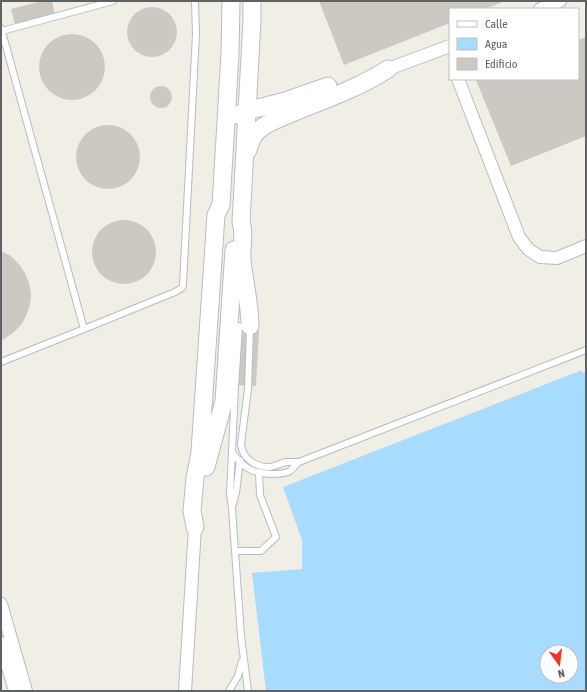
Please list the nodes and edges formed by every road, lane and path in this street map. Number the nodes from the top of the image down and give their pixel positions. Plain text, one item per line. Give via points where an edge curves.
1 (113, 1) edge
2 (195, 1) edge
3 (231, 1) edge
4 (252, 1) edge
5 (560, 1) edge
6 (542, 8) edge
7 (1, 30) edge
8 (449, 50) edge
9 (388, 69) joint
10 (458, 80) edge
11 (248, 91) junction
12 (301, 103) junction
13 (235, 119) junction
14 (244, 163) junction
15 (221, 205) junction
16 (241, 222) junction
17 (586, 246) edge
18 (232, 278) junction
19 (245, 326) junction
20 (84, 329) junction
21 (586, 350) edge
22 (1, 362) edge
23 (241, 444) junction
24 (232, 452) junction
25 (239, 462) junction
26 (299, 462) junction
27 (259, 473) junction
28 (232, 508) junction
29 (195, 527) junction
30 (235, 551) junction
31 (1, 604) edge
32 (1, 643) edge
33 (243, 656) junction
34 (15, 691) edge
35 (26, 691) edge
36 (185, 691) edge
37 (229, 691) edge
38 (248, 691) edge

1 - 7 lane
2 - 20 lane via 196,34 182,288
3 - 13 street via 230,33
4 - 11 street
5 - 6 street
7 - 20 lane
8 - 9 street
9 - 12 street via 360,85
10 - 17 street via 519,237 528,249 540,257 557,258
11 - 12 street via 285,96
11 - 13 street
12 - 13 street via 258,122
12 - 14 street via 258,130 251,140
13 - 14 street
13 - 15 street
14 - 16 street
15 - 18 street via 226,216 225,242
15 - 29 street via 216,215 200,452 192,511
16 - 18 street via 236,227
16 - 19 street via 244,276 250,313
18 - 19 street via 238,311
18 - 29 street via 224,401 202,485
19 - 23 lane via 248,389
19 - 24 lane via 234,388
20 - 22 lane
21 - 26 lane
23 - 25 lane
23 - 26 lane via 246,458 265,467
24 - 25 lane
24 - 28 lane
25 - 27 lane via 245,468
25 - 28 lane
26 - 27 lane via 290,471 279,474
27 - 30 lane via 260,495 276,537 261,551
28 - 30 lane
29 - 36 street
30 - 33 lane
31 - 35 street
32 - 34 street
33 - 37 lane via 238,676
33 - 38 lane

